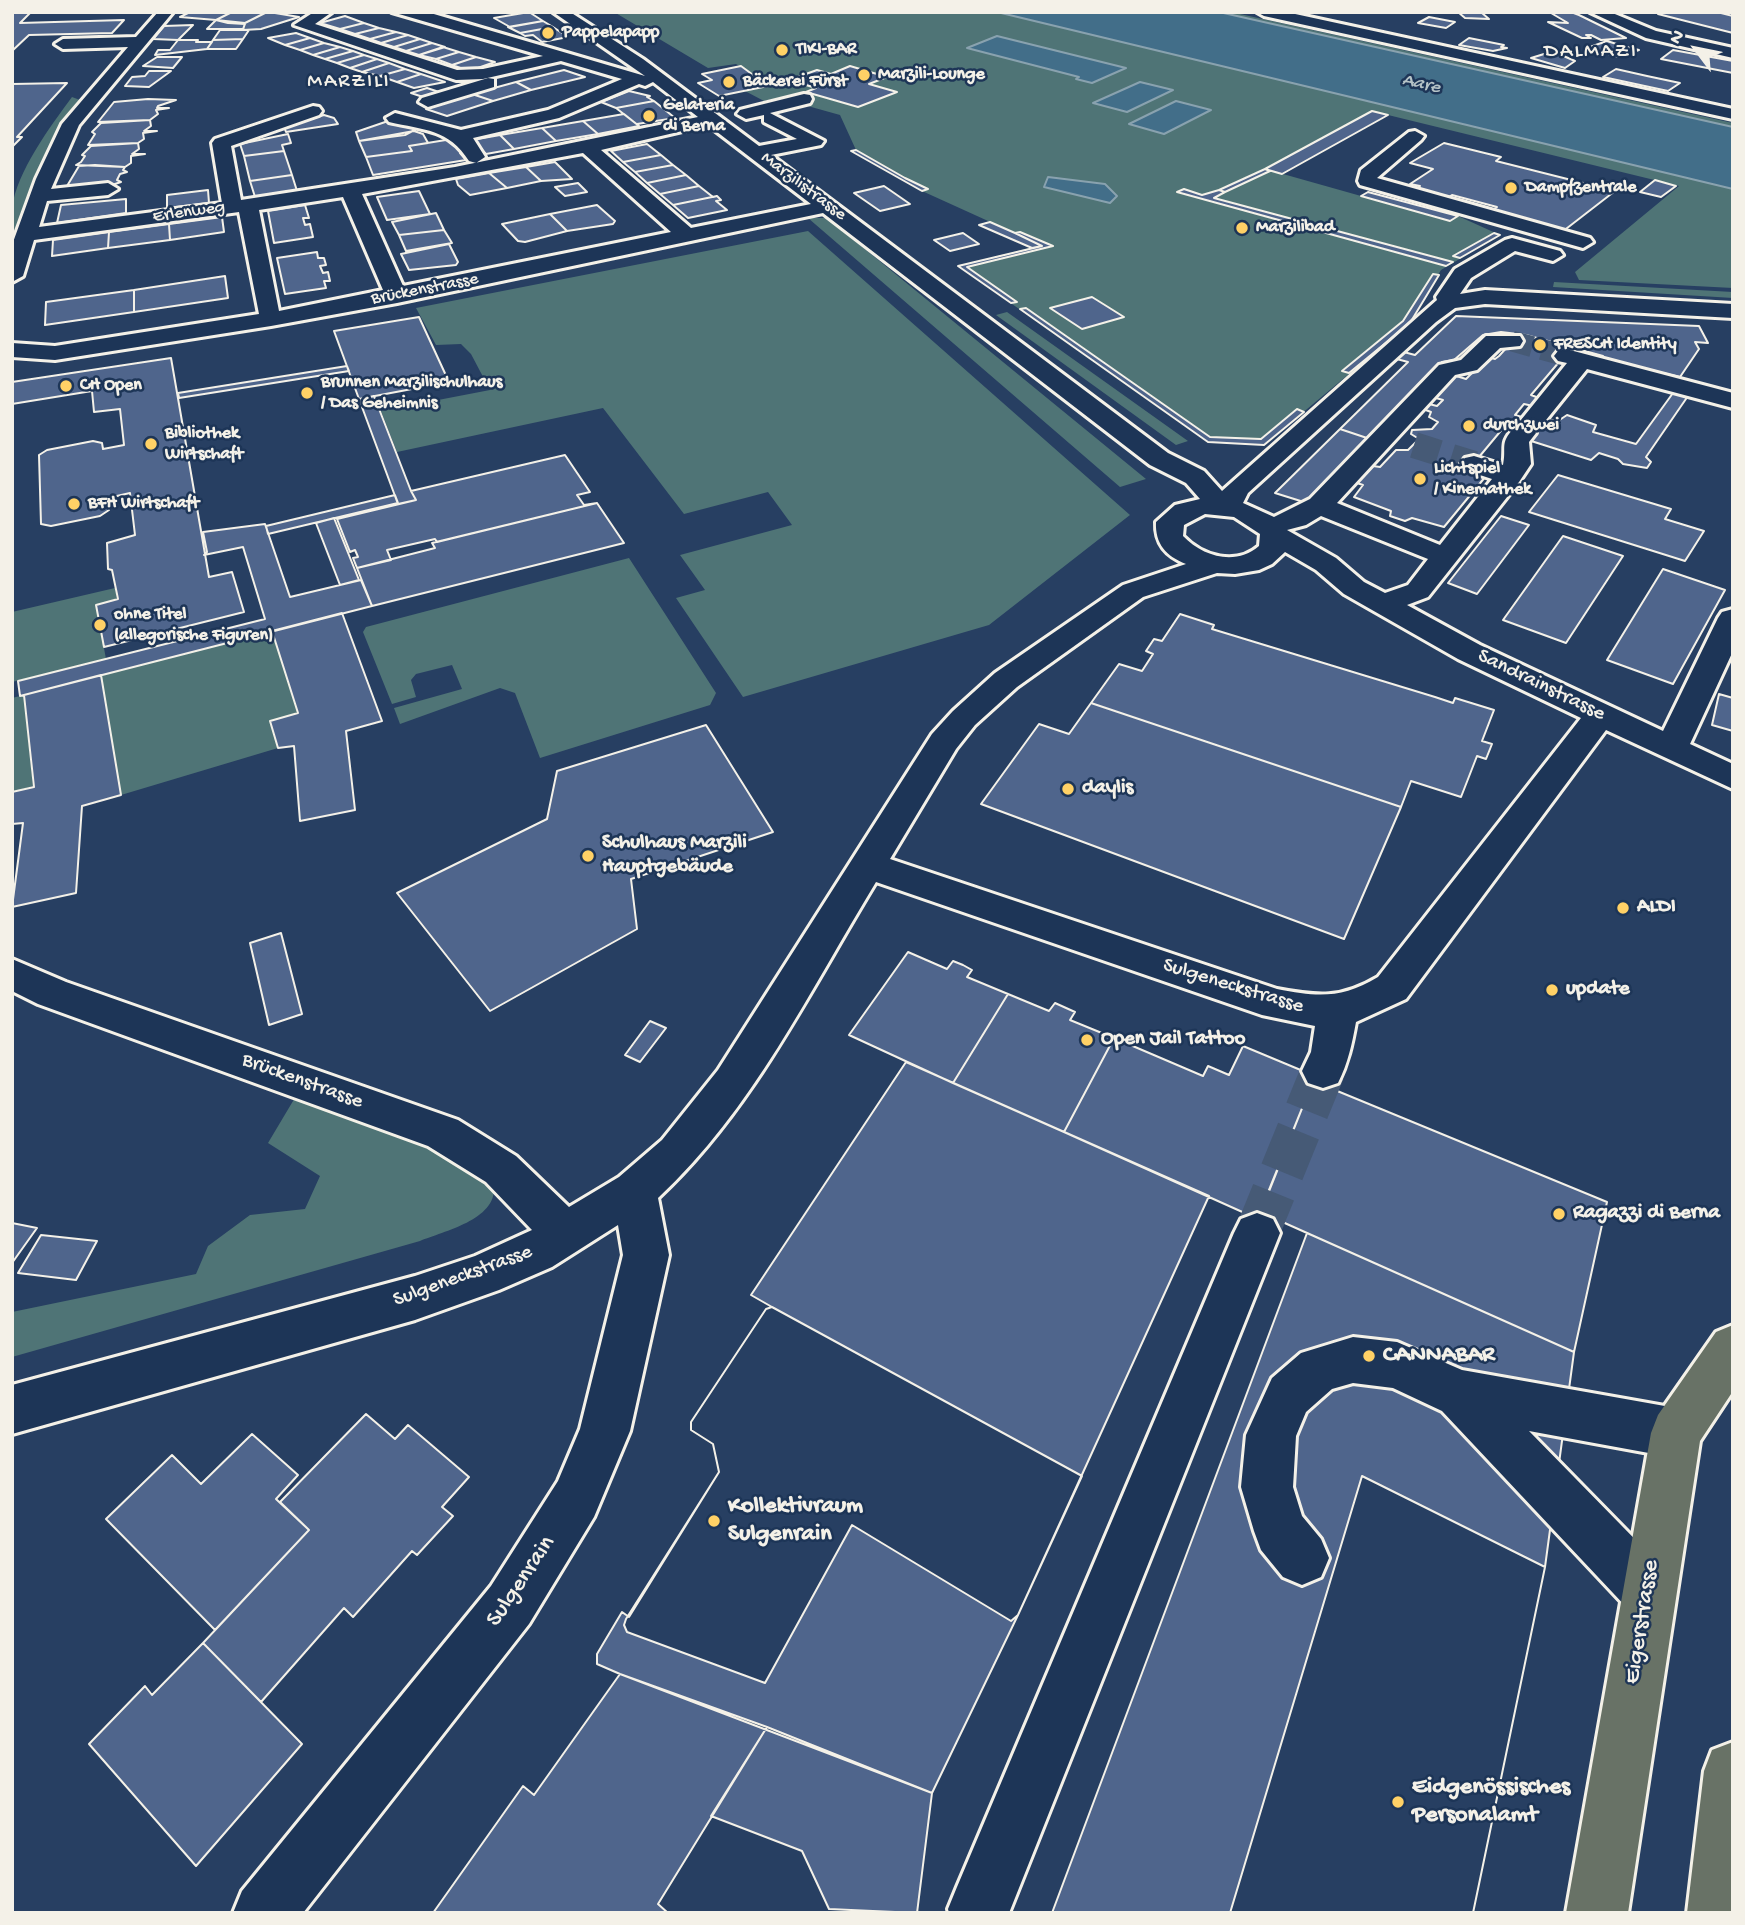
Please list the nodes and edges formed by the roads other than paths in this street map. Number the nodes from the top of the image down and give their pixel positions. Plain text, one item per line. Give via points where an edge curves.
1 (166, 12) edge
2 (399, 12) edge
3 (560, 12) edge
4 (1264, 12) edge
5 (1598, 12) edge
6 (319, 15) edge
7 (138, 42) junction
8 (63, 44) dead end
9 (1733, 53) edge
10 (554, 58) junction
11 (579, 61) junction
12 (637, 79) junction
13 (670, 81) junction
14 (804, 99) dead end
15 (428, 102) dead end
16 (313, 111) dead end
17 (1733, 114) edge
18 (395, 118) dead end
19 (770, 118) dead end
20 (711, 120) junction
21 (462, 135) junction
22 (1415, 136) dead end
23 (589, 149) junction
24 (757, 152) junction
25 (485, 167) junction
26 (108, 189) dead end
27 (352, 192) junction
28 (39, 196) junction
29 (241, 206) junction
30 (829, 206) junction
31 (26, 235) junction
32 (690, 242) junction
33 (1563, 258) junction
34 (12, 276) edge
35 (397, 296) junction
36 (1512, 298) junction
37 (1449, 303) junction
38 (1733, 311) edge
39 (268, 312) dead end
40 (1512, 341) tunnel mouth
41 (14, 352) edge
42 (1733, 401) edge
43 (1385, 435) junction
44 (1413, 445) tunnel mouth
45 (1159, 459) junction
46 (1474, 464) tunnel mouth
47 (1510, 476) junction
48 (1223, 497) junction
49 (1320, 505) junction
50 (1173, 527) junction
51 (1272, 530) junction
52 (1446, 556) junction
53 (1216, 564) junction
54 (1249, 564) junction
55 (1354, 588) junction
56 (1133, 591) junction
57 (1384, 604) junction
58 (1733, 618) edge
59 (1600, 715) junction
60 (1671, 748) junction
61 (1733, 778) edge
62 (867, 865) junction
63 (12, 974) edge
64 (1337, 1013) junction
65 (1324, 1071) tunnel mouth
66 (635, 1191) junction
67 (565, 1233) junction
68 (1257, 1233) tunnel mouth
69 (1733, 1348) edge
70 (1459, 1394) junction
71 (12, 1410) edge
72 (1676, 1433) junction
73 (1302, 1558) dead end
74 (1648, 1591) junction
75 (1733, 1771) edge
76 (979, 1909) dead end
77 (264, 1913) edge
78 (1597, 1913) edge
79 (1718, 1913) edge

1 - 7 street
2 - 10 street, Marzilistrasse via 434,18
3 - 13 street
4 - 17 street
5 - 9 street via 1651,35
6 - 10 street, Marzilistrasse via 302,25 453,74 483,75
7 - 8 street
7 - 28 street via 71,124
10 - 11 street, Marzilistrasse
11 - 12 street, Marzilistrasse
11 - 15 street
12 - 13 street, Marzilistrasse
12 - 21 street via 553,114
13 - 20 street, Marzilistrasse
14 - 20 street, Erlenweg
16 - 29 street via 221,143
18 - 21 street
19 - 24 street via 815,141
20 - 23 street, Erlenweg
20 - 24 street, Marzilistrasse
21 - 25 street
22 - 33 street via 1368,174 1367,181 1583,242
23 - 25 street, Erlenweg
23 - 32 street
24 - 30 street, Marzilistrasse
25 - 27 street, Erlenweg
26 - 28 street
27 - 29 street, Erlenweg
27 - 35 street
28 - 31 street
29 - 31 street, Erlenweg
29 - 39 street
30 - 32 street, Brückenstrasse
30 - 45 street, Marzilistrasse via 984,314
31 - 34 street
32 - 35 street, Brückenstrasse
33 - 36 street
33 - 37 street via 1512,244 1463,274 1447,297
35 - 41 street, Brückenstrasse via 55,353
36 - 37 street
36 - 38 street
37 - 48 street via 1427,317
40 - 43 street via 1494,341 1469,365 1447,370
42 - 47 street via 1574,358 1516,441 1518,464
43 - 44 street
43 - 49 street
45 - 48 street, Marzilistrasse via 1187,471
45 - 50 street
46 - 47 street
47 - 52 street
48 - 50 street via 1194,508
48 - 51 street
49 - 51 street
49 - 52 street
50 - 53 street via 1186,554
50 - 56 street, Sulgeneckstrasse
51 - 54 street via 1276,542 1268,555
51 - 55 street, Sandrainstrasse
52 - 57 street via 1418,591
53 - 54 street
53 - 56 street, Sulgeneckstrasse
54 - 55 street, Sandrainstrasse
55 - 57 street, Sandrainstrasse
56 - 62 street, Sulgeneckstrasse via 1006,680 964,718
57 - 59 street, Sandrainstrasse via 1469,652
58 - 60 street
59 - 60 street, Sandrainstrasse
59 - 64 street, Sulgeneckstrasse via 1392,988 1366,1004
60 - 61 street, Sandrainstrasse
62 - 64 street, Sulgeneckstrasse via 1276,1004
62 - 66 street, Sulgeneckstrasse via 733,1082 677,1153
63 - 67 street, Brückenstrasse via 52,993 443,1133 501,1169
64 - 65 street
66 - 67 street, Sulgeneckstrasse
66 - 77 street, Sulgenrain via 646,1255 605,1431 576,1499 510,1605
67 - 71 street, Sulgeneckstrasse via 536,1252 415,1298
68 - 76 street
69 - 72 main road, Eigerstrasse
70 - 72 street
70 - 73 street via 1397,1365 1353,1360 1318,1370 1289,1395 1271,1435 1267,1487 1280,1531
70 - 74 street
72 - 74 main road, Eigerstrasse
74 - 78 main road, Eigerstrasse
75 - 79 main road

